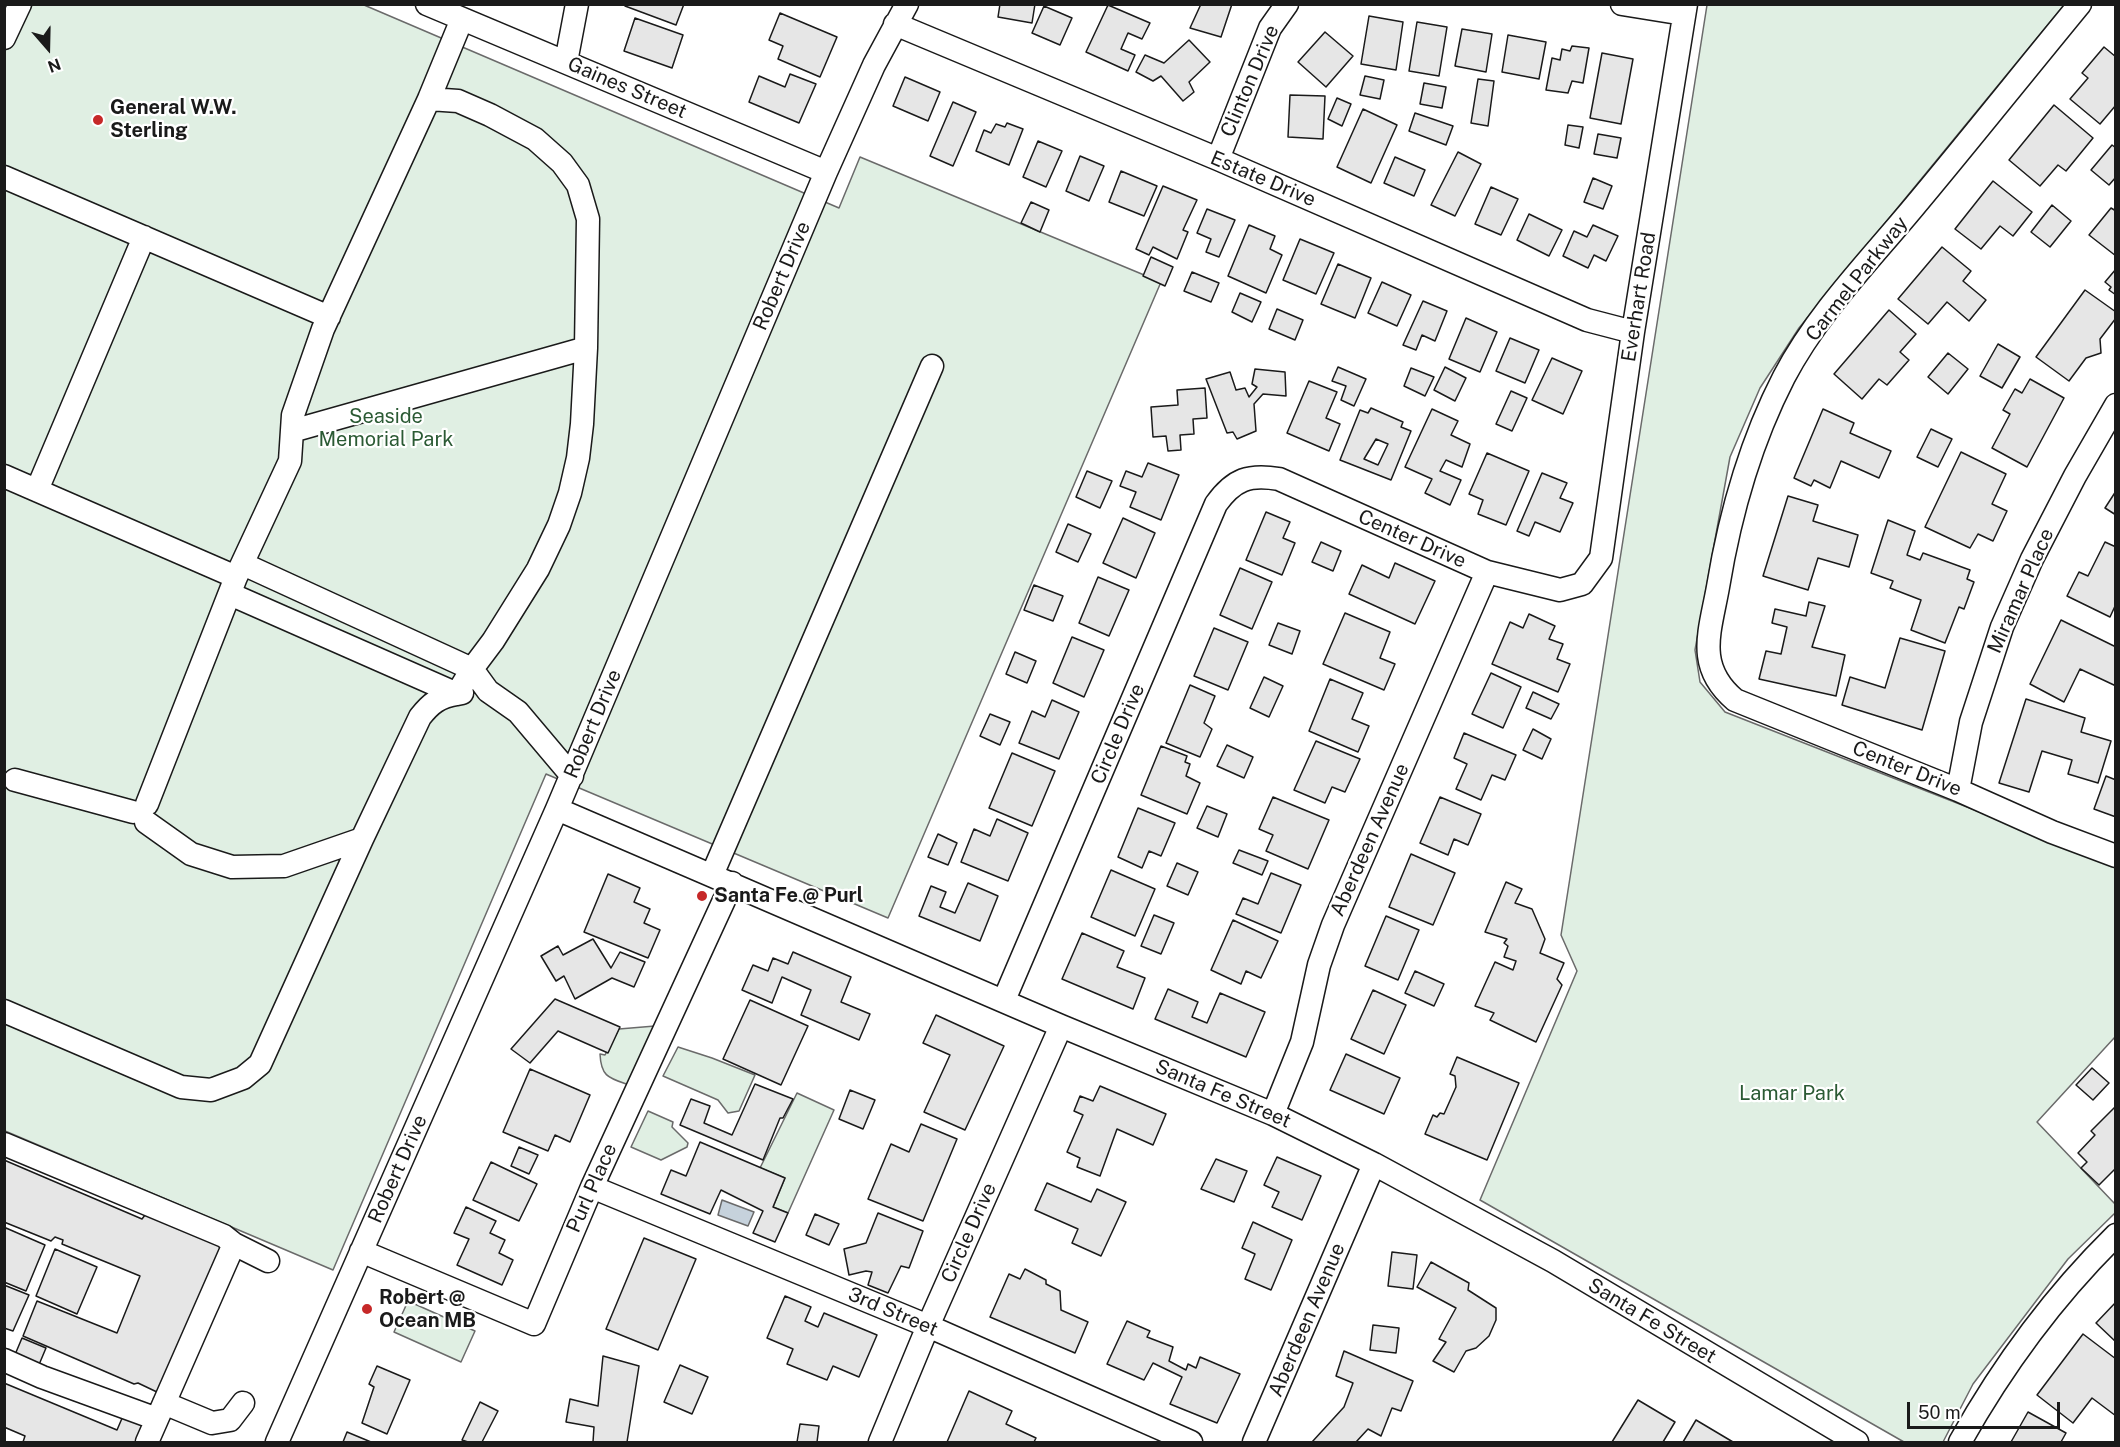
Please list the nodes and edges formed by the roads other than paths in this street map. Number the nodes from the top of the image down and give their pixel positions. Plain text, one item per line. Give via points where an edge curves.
1 (20, 4) edge
2 (427, 4) edge
3 (577, 4) edge
4 (907, 4) edge
5 (1287, 4) edge
6 (1622, 4) edge
7 (2080, 4) edge
8 (1685, 9) edge
9 (462, 19) junction
10 (895, 24) junction
11 (4, 38) edge
12 (566, 62) junction
13 (429, 99) junction
14 (1218, 159) junction
15 (826, 172) junction
16 (4, 177) edge
17 (144, 237) junction
18 (328, 317) junction
19 (1632, 332) junction
20 (586, 348) junction
21 (932, 366) dead end
22 (2115, 405) edge
23 (292, 430) junction
24 (4, 476) edge
25 (1245, 478) joint
26 (38, 490) junction
27 (1487, 572) junction
28 (236, 578) junction
29 (1582, 584) joint
30 (1711, 668) joint
31 (472, 669) junction
32 (488, 691) junction
33 (457, 694) junction
34 (572, 776) junction
35 (8, 777) edge
36 (1958, 790) junction
37 (557, 809) junction
38 (142, 813) junction
39 (362, 839) junction
40 (2115, 856) edge
41 (722, 879) junction
42 (1004, 1000) junction
43 (4, 1011) edge
44 (1061, 1026) junction
45 (1273, 1114) junction
46 (4, 1144) edge
47 (1374, 1164) junction
48 (592, 1187) junction
49 (2115, 1235) edge
50 (234, 1244) junction
51 (361, 1251) junction
52 (268, 1261) dead end
53 (928, 1326) junction
54 (4, 1360) edge
55 (243, 1403) dead end
56 (161, 1411) junction
57 (147, 1443) edge
58 (277, 1443) edge
59 (880, 1443) edge
60 (1191, 1443) edge
61 (1254, 1443) edge
62 (1857, 1443) edge
63 (1960, 1443) edge

1 - 11 street
2 - 9 street, Gaines Street
3 - 12 street
4 - 10 street, Robert Drive
5 - 14 street, Clinton Drive via 1270,28
6 - 8 street
7 - 30 street, Carmel Parkway via 1826,311 1785,376 1754,442 1736,500 1708,648
8 - 19 street, Everhart Road
9 - 12 street, Gaines Street
9 - 13 street
10 - 14 street, Estate Drive
10 - 15 street, Robert Drive
12 - 15 street, Gaines Street
13 - 18 street
13 - 20 street via 458,101 534,139 562,163 578,184 588,219
14 - 19 street, Estate Drive via 1587,320
15 - 34 street, Robert Drive
16 - 17 street
17 - 18 street
17 - 26 street
18 - 23 street via 293,415
19 - 29 street, Everhart Road via 1600,558
20 - 23 street
20 - 31 street via 578,458 559,525 538,569
21 - 41 street, Purl Place
22 - 36 street, Miramar Place via 2032,559 2001,627 1971,723
23 - 28 street via 290,461
24 - 26 street
25 - 27 street, Center Drive via 1279,479
25 - 42 street, Circle Drive via 1227,489 1216,504
26 - 28 street
27 - 29 street, Center Drive via 1560,590
27 - 45 street, Aberdeen Avenue via 1333,925 1319,965 1302,1042
28 - 31 street
28 - 33 street
28 - 38 street
30 - 36 street, Center Drive via 1722,689 1735,700
31 - 32 street
31 - 33 street
32 - 33 street
32 - 34 street via 518,712
33 - 39 street via 436,700 420,717
34 - 37 street, Robert Drive
35 - 38 street
36 - 40 street, Center Drive
37 - 41 street, Santa Fe Street
37 - 51 street, Robert Drive
38 - 39 street via 191,854 232,867 284,866
39 - 43 street via 260,1064 243,1078 211,1090 182,1087
41 - 42 street, Santa Fe Street
41 - 48 street, Purl Place
42 - 44 street, Santa Fe Street
44 - 45 street, Santa Fe Street
44 - 53 street, Circle Drive
45 - 47 street, Santa Fe Street
46 - 50 street via 224,1236
47 - 61 street, Aberdeen Avenue
47 - 62 street, Santa Fe Street via 1553,1261
48 - 51 street, Purl Place via 534,1323
48 - 53 street, 3rd Street
49 - 63 street via 2085,1265 2017,1351
50 - 52 street
50 - 56 street
51 - 58 street, Robert Drive
53 - 59 street, Circle Drive
53 - 60 street, 3rd Street
54 - 56 street via 42,1377
55 - 56 street via 230,1420 212,1423
56 - 57 street

